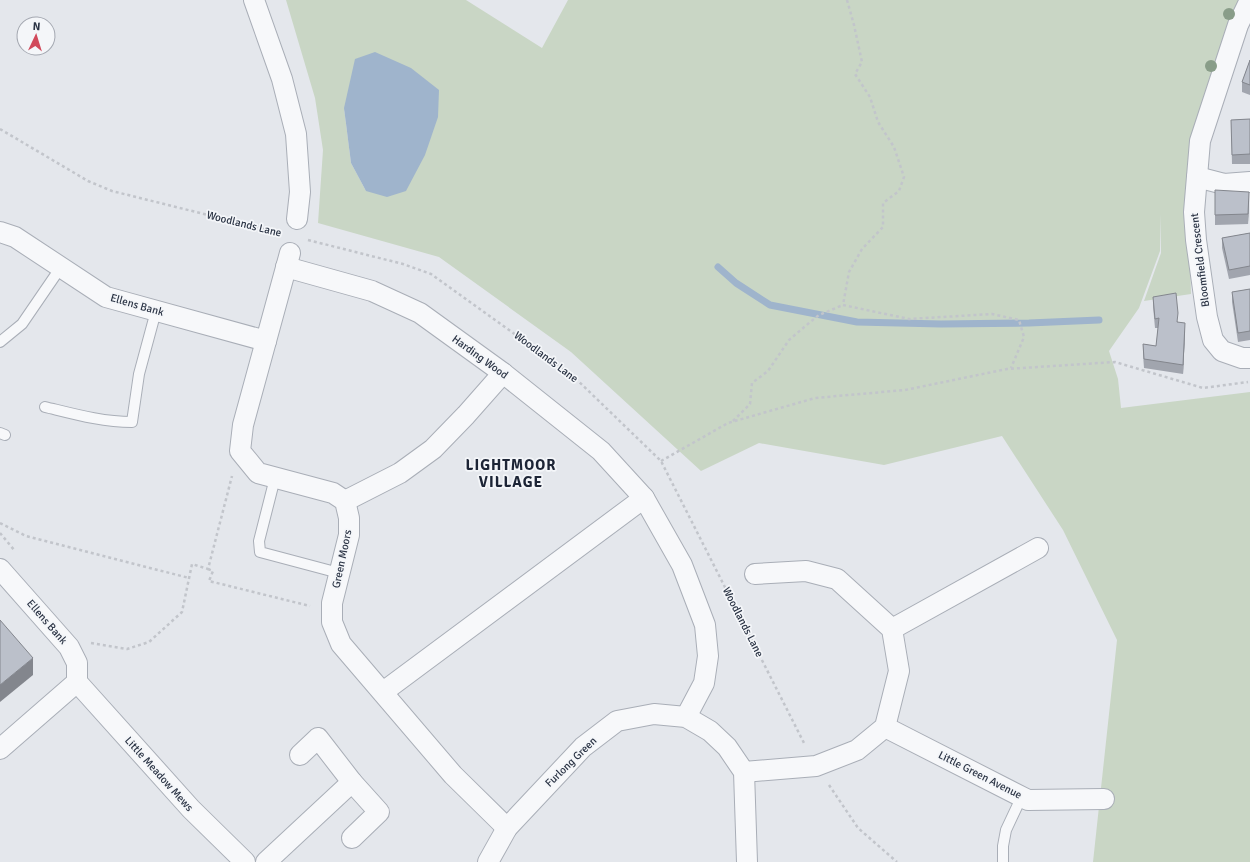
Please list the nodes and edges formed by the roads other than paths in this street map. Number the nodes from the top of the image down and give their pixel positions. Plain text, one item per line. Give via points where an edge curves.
1 (254, 0) edge
2 (1250, 0) edge
3 (1196, 177) junction
4 (1250, 182) edge
5 (0, 232) edge
6 (292, 243) junction
7 (61, 267) junction
8 (156, 311) junction
9 (266, 341) junction
10 (0, 342) edge
11 (1250, 358) edge
12 (503, 373) junction
13 (45, 408) dead end
14 (275, 478) junction
15 (644, 498) junction
16 (345, 501) junction
17 (1038, 548) dead end
18 (0, 569) edge
19 (339, 573) junction
20 (755, 574) dead end
21 (892, 629) junction
22 (77, 682) junction
23 (383, 692) junction
24 (686, 717) junction
25 (885, 726) junction
26 (0, 749) edge
27 (300, 755) dead end
28 (744, 772) junction
29 (352, 782) junction
30 (1022, 796) junction
31 (1104, 799) dead end
32 (507, 828) junction
33 (352, 838) dead end
34 (245, 862) edge
35 (266, 862) edge
36 (488, 862) edge
37 (747, 862) edge
38 (1003, 862) edge

1 - 6 street via 282,79 296,134 300,192
2 - 3 street, Bloomfield Crescent via 1238,25 1200,141
3 - 4 street via 1224,184
3 - 11 street, Bloomfield Crescent via 1196,240 1207,317 1213,340 1222,351
5 - 7 street, Ellens Bank via 15,237
6 - 9 street
6 - 12 street, Harding Wood via 372,291 420,313
7 - 8 street, Ellens Bank via 106,297
7 - 10 lane via 22,324
8 - 9 street, Ellens Bank
8 - 13 lane via 139,374 132,422 114,422
9 - 14 street via 243,425 240,451 258,473
12 - 15 street, Harding Wood via 601,451
12 - 16 street via 433,449 400,473
14 - 16 street via 333,493
14 - 19 lane via 259,541 260,552
15 - 23 street
15 - 24 street, Harding Wood via 682,565 705,625 708,656 704,683
16 - 19 street, Green Moors via 350,518 349,535
17 - 21 street
18 - 22 street, Ellens Bank via 69,648 77,663
19 - 23 street, Green Moors via 332,603 332,622 341,644
20 - 21 street via 806,571 837,580
21 - 25 street via 900,671
22 - 26 street
22 - 34 street, Little Meadow Mews via 191,809
23 - 32 street, Green Moors via 453,775
24 - 28 street via 710,731 727,747
24 - 32 street, Furlong Green via 654,714 618,721 583,747
25 - 28 street via 857,750 816,766
25 - 30 street, Little Green Avenue
27 - 29 street via 318,738
28 - 37 street
29 - 33 street via 379,812
29 - 35 street
30 - 31 street, Little Green Avenue via 1028,800
30 - 38 lane via 1006,830
32 - 36 street, Furlong Green

